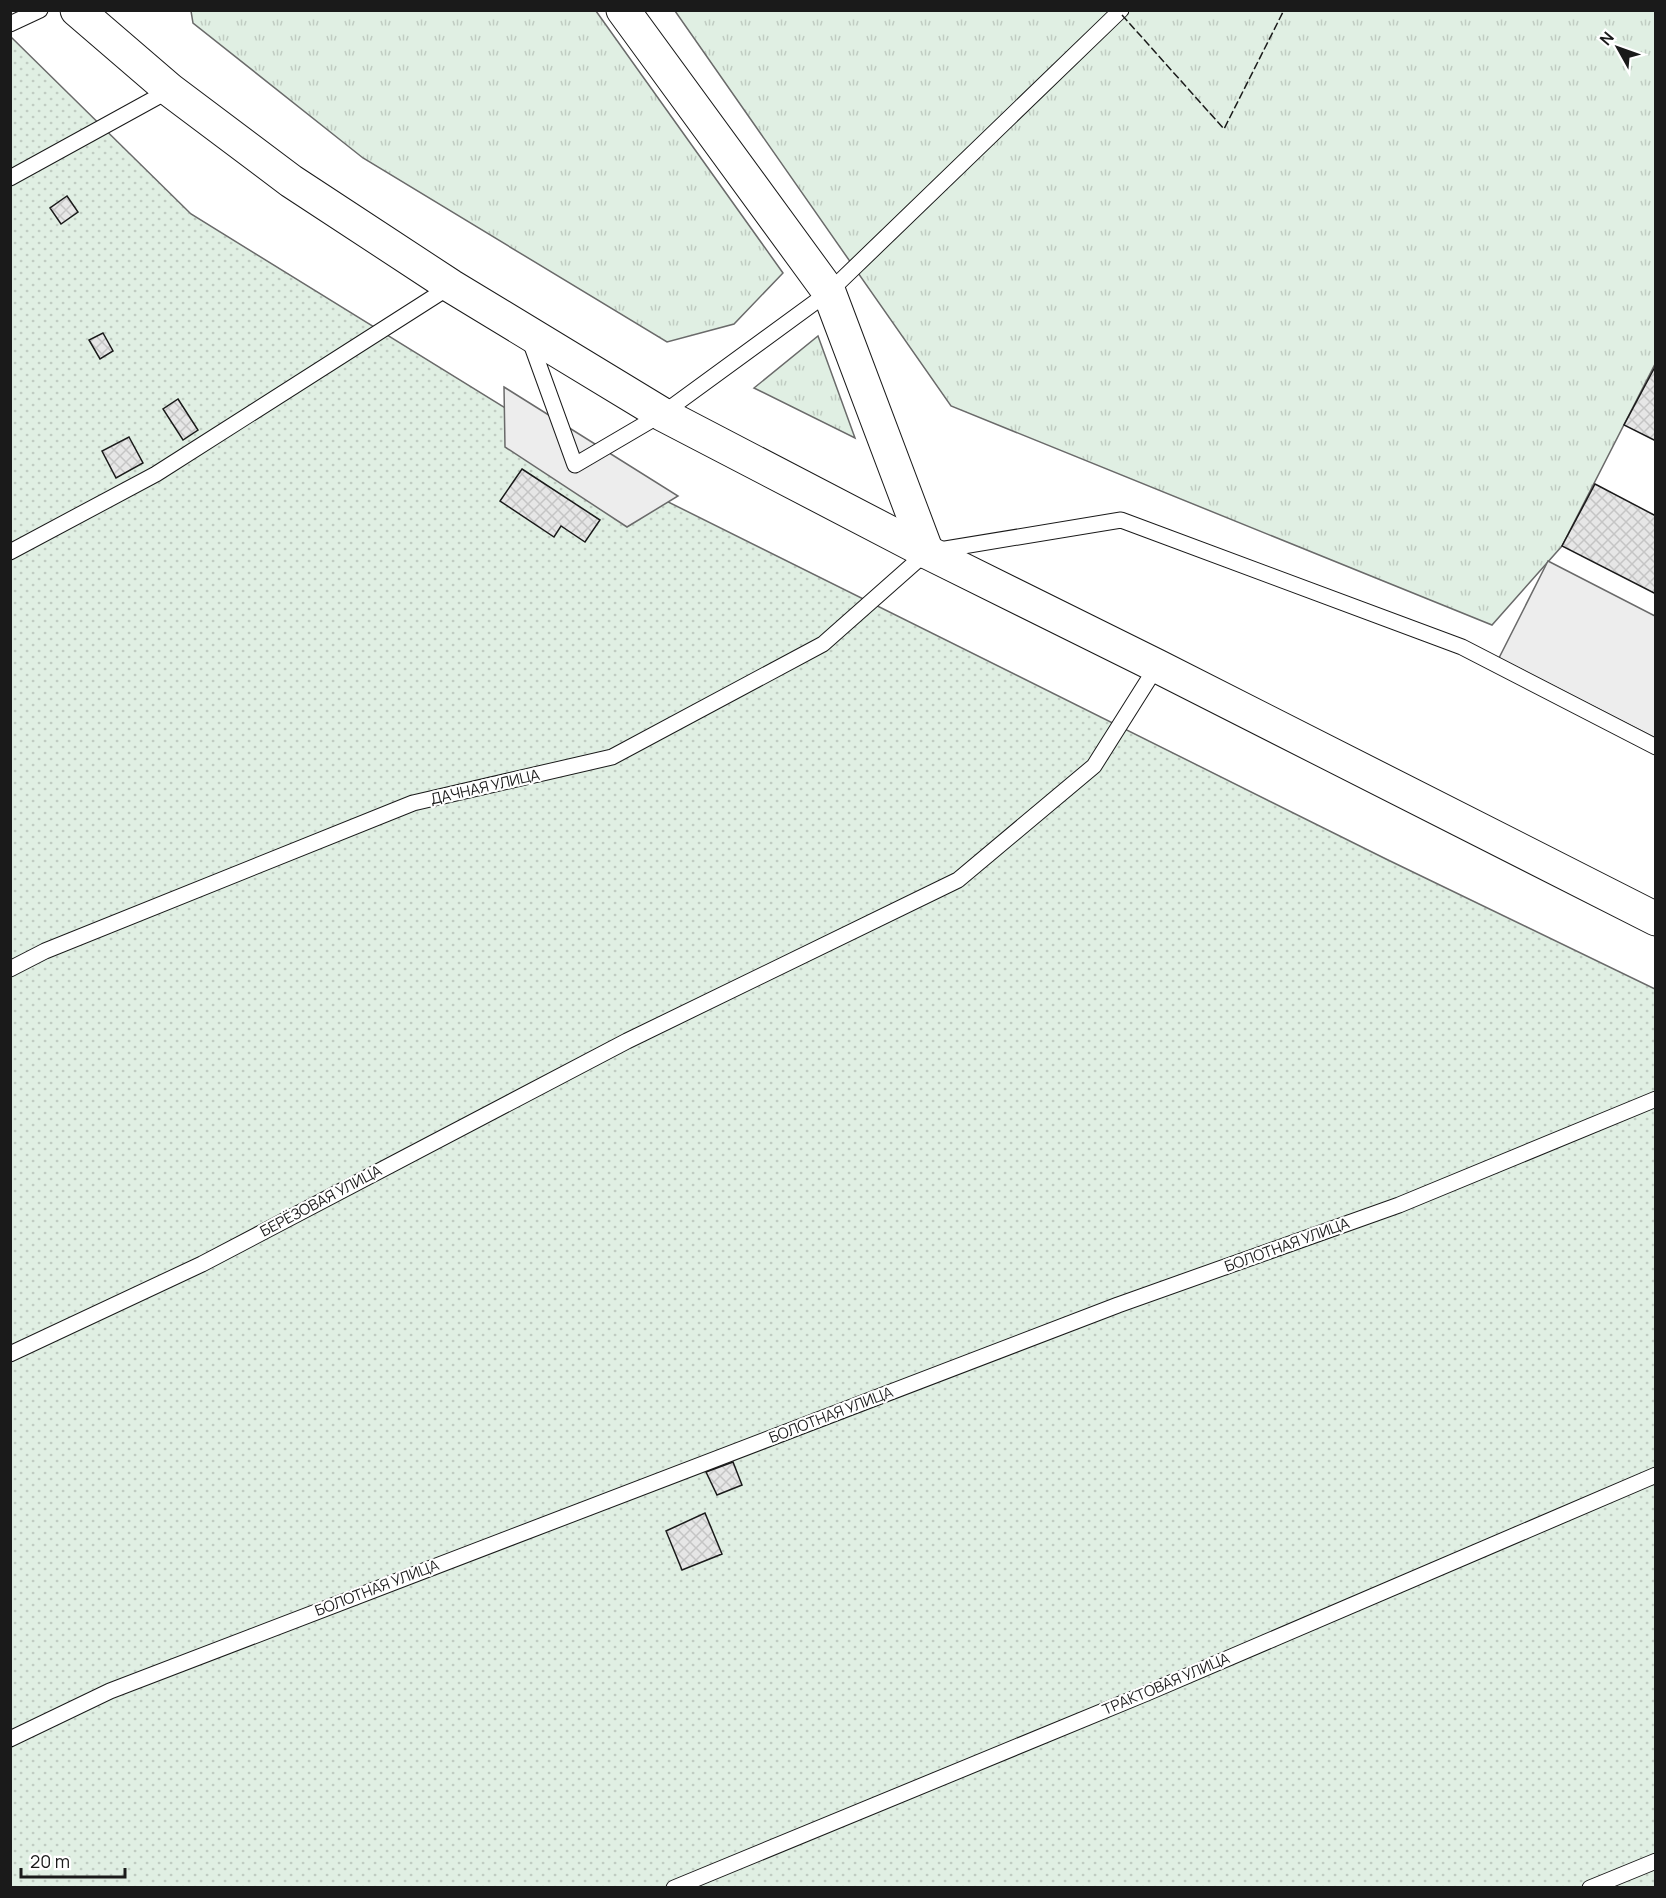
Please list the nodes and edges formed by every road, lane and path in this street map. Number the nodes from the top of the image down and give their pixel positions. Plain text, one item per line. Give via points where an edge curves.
1 (40, 10) edge
2 (77, 10) edge
3 (623, 10) edge
4 (1121, 10) edge
5 (10, 24) edge
6 (170, 90) junction
7 (10, 178) edge
8 (451, 286) junction
9 (829, 292) junction
10 (527, 333) junction
11 (662, 414) junction
12 (10, 552) edge
13 (927, 552) junction
14 (1157, 666) junction
15 (1656, 747) edge
16 (1656, 919) edge
17 (10, 969) edge
18 (1656, 1099) edge
19 (10, 1354) edge
20 (1656, 1475) edge
21 (10, 1739) edge
22 (1656, 1860) edge
23 (674, 1887) edge
24 (1590, 1887) edge

1 - 5 lane
2 - 6 main road
3 - 9 main road
4 - 9 lane
6 - 7 lane
6 - 8 main road via 291,181
8 - 10 main road
8 - 12 lane via 156,474
9 - 11 lane
9 - 13 main road
10 - 11 main road
10 - 11 lane via 575,465
11 - 13 main road
13 - 14 main road
13 - 15 lane via 1121,520 1462,647
13 - 17 lane, ДАЧНАЯ УЛИЦА via 823,644 612,757 413,803 45,951
14 - 16 main road
14 - 19 lane, БЕРЁЗОВАЯ УЛИЦА via 1094,766 958,879 627,1041 202,1264
18 - 21 lane, БОЛОТНАЯ УЛИЦА via 1399,1205 1118,1305 110,1690
20 - 23 lane, ТРАКТОВАЯ УЛИЦА via 1136,1697
22 - 24 lane

